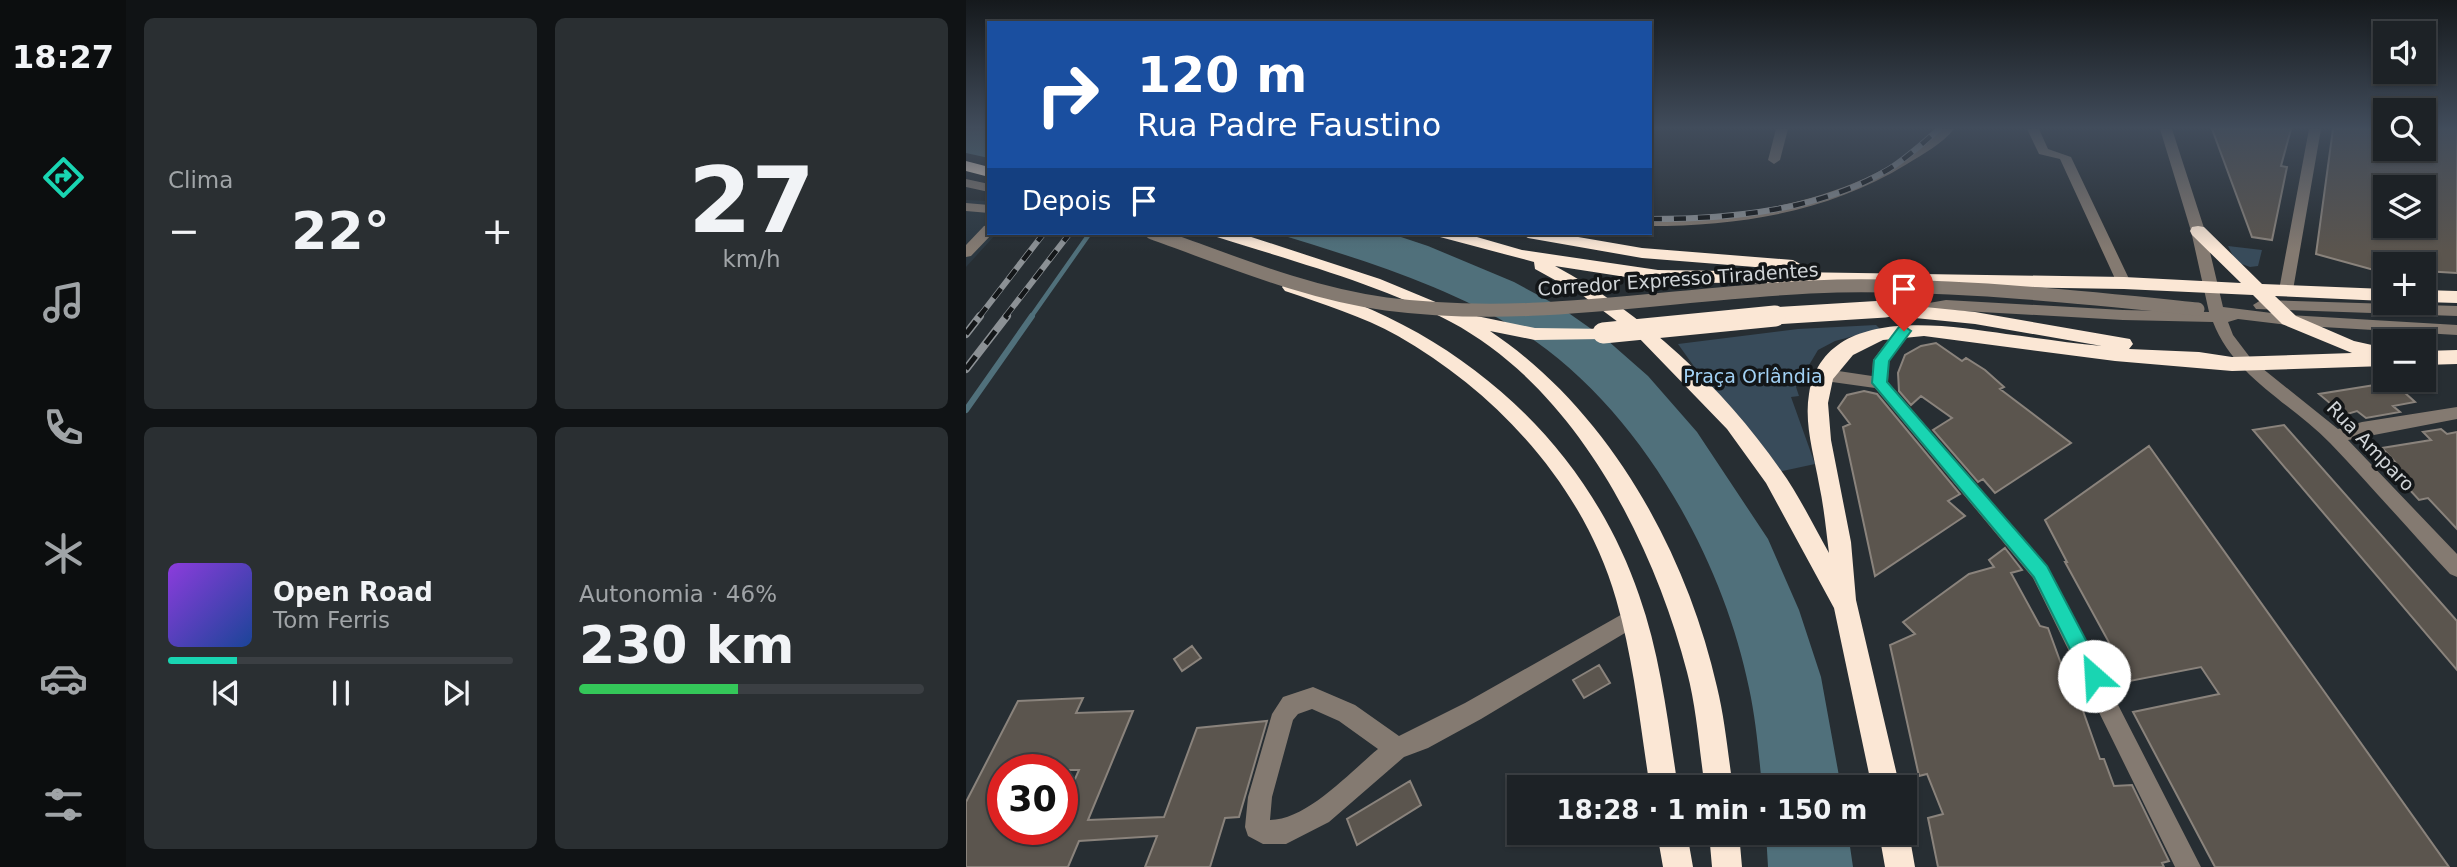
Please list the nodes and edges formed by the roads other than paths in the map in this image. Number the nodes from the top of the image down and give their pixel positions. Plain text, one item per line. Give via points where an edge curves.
1 (1890, 169) edge
2 (2069, 169) edge
3 (2179, 169) edge
4 (2308, 169) edge
5 (966, 183) edge
6 (987, 188) edge
7 (966, 207) edge
8 (987, 209) edge
9 (1652, 222) edge
10 (987, 231) edge
11 (2198, 231) junction
12 (1158, 235) edge
13 (1176, 235) edge
14 (1229, 235) edge
15 (1453, 235) edge
16 (1539, 235) edge
17 (966, 253) edge
18 (1520, 255) junction
19 (1931, 278) junction
20 (2124, 283) junction
21 (2210, 286) junction
22 (2255, 288) junction
23 (2286, 290) junction
24 (2373, 294) edge
25 (2436, 297) edge
26 (2457, 298) edge
27 (2271, 305) junction
28 (1911, 311) junction
29 (2457, 311) edge
30 (2223, 314) junction
31 (1458, 318) junction
32 (2288, 320) junction
33 (2457, 330) edge
34 (1904, 331) junction
35 (2373, 353) edge
36 (2457, 357) edge
37 (2373, 358) edge
38 (2436, 358) edge
39 (2210, 361) junction
40 (2246, 364) junction
41 (1825, 374) junction
42 (1880, 383) junction
43 (2457, 413) edge
44 (2335, 437) junction
45 (2457, 568) edge
46 (1846, 606) junction
47 (1633, 617) junction
48 (1397, 748) junction
49 (1662, 775) edge
50 (1717, 775) edge
51 (1883, 775) edge
52 (1674, 845) edge
53 (1725, 845) edge
54 (1896, 845) edge
55 (1678, 867) edge
56 (1727, 867) edge
57 (1900, 867) edge
58 (2188, 867) edge

1 - 9 street via 1805,204 1769,213
2 - 20 street
3 - 11 street, Rua Amparo
4 - 23 street
5 - 6 street
7 - 8 street
10 - 17 street
11 - 21 street, Rua Amparo
11 - 22 highway
12 - 30 street, Corredor Expresso Tiradentes, bridge via 1339,294 1383,304 1470,312 1578,309 1848,286 2079,298
13 - 47 highway via 1187,250 1362,312 1468,373 1514,413 1575,489 1620,574
14 - 31 highway, bridge via 1374,283
15 - 18 highway
16 - 19 highway via 1642,253
18 - 19 highway via 1670,277
18 - 46 highway via 1588,290 1644,333 1734,424 1774,477
19 - 20 highway
20 - 21 highway
21 - 22 highway
21 - 30 street, Rua Amparo
22 - 23 highway
22 - 27 highway
23 - 24 highway
25 - 26 highway
27 - 29 street, Corredor Expresso Tiradentes
27 - 30 street, Corredor Expresso Tiradentes via 2226,306
27 - 32 highway
28 - 30 street via 1946,305 2123,315
28 - 31 highway, bridge via 1769,316 1585,335 1535,334
28 - 39 highway via 2038,327
30 - 32 street, Corredor Expresso Tiradentes
30 - 40 street, Rua Amparo via 2227,336
31 - 50 highway via 1526,367 1582,424 1646,526 1680,607 1701,675
32 - 33 street, Corredor Expresso Tiradentes
32 - 35 highway
34 - 39 highway via 2129,357
34 - 41 highway via 1853,345
34 - 42 street via 1881,360
36 - 38 highway
37 - 40 highway
39 - 40 highway
40 - 44 street, Rua Amparo
41 - 42 street
41 - 46 highway via 1818,413 1840,540
42 - 58 street via 2040,572
43 - 44 street
44 - 45 street, Rua Amparo
46 - 51 highway
47 - 48 street via 1473,711
47 - 49 highway
48 - 48 street via 1347,713 1313,698 1291,705 1279,726 1257,827 1263,832 1286,832 1320,813
52 - 55 highway
53 - 56 highway
54 - 57 highway

